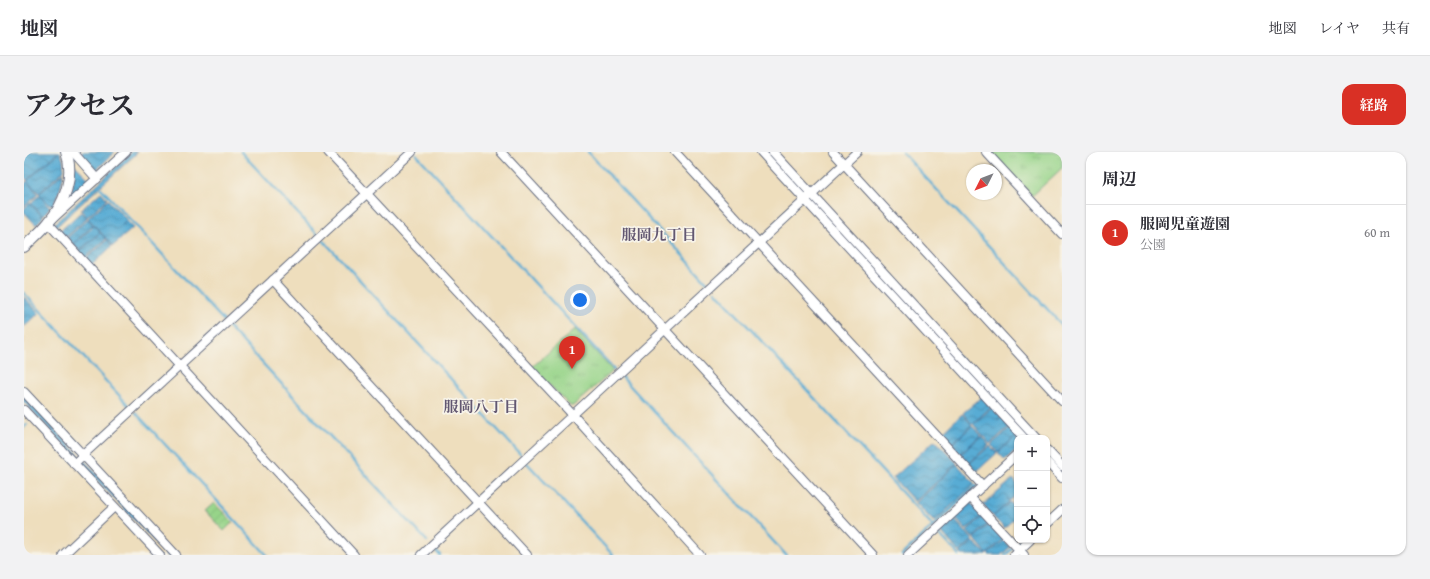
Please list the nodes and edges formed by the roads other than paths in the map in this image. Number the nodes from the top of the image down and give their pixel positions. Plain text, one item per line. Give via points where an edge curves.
1 (66, 152) edge
2 (73, 152) edge
3 (126, 152) edge
4 (328, 152) edge
5 (412, 152) edge
6 (501, 152) edge
7 (675, 152) edge
8 (761, 152) edge
9 (774, 152) edge
10 (833, 152) edge
11 (857, 152) edge
12 (986, 152) edge
13 (844, 164) junction
14 (97, 179) junction
15 (811, 193) junction
16 (366, 194) junction
17 (805, 199) junction
18 (48, 223) junction
19 (1062, 234) edge
20 (758, 242) junction
21 (24, 247) edge
22 (273, 280) junction
23 (665, 329) junction
24 (180, 366) junction
25 (24, 392) edge
26 (1062, 401) edge
27 (24, 410) edge
28 (572, 414) junction
29 (1021, 435) edge
30 (1033, 435) edge
31 (1050, 453) edge
32 (83, 455) junction
33 (1014, 457) edge
34 (74, 464) junction
35 (1050, 465) edge
36 (1062, 466) edge
37 (1062, 478) edge
38 (983, 486) junction
39 (970, 497) junction
40 (478, 502) junction
41 (114, 507) junction
42 (1062, 510) edge
43 (1050, 521) edge
44 (1027, 543) edge
45 (1019, 553) edge
46 (63, 555) edge
47 (160, 555) edge
48 (176, 555) edge
49 (354, 555) edge
50 (421, 555) edge
51 (527, 555) edge
52 (700, 555) edge
53 (873, 555) edge
54 (908, 555) edge

1 - 18 street via 70,169 68,181 60,207
2 - 14 street
3 - 14 street
4 - 16 street
5 - 16 street
6 - 23 street
7 - 20 street
8 - 17 street
9 - 15 street
10 - 13 street
11 - 13 street
12 - 19 street
13 - 15 street
13 - 26 street
14 - 18 street
15 - 17 street
15 - 30 street
16 - 22 street
16 - 28 street
17 - 20 street
17 - 29 street
18 - 21 street
18 - 24 street
20 - 23 street
20 - 38 street
22 - 24 street
22 - 40 street
23 - 28 street
23 - 53 street
24 - 32 street
24 - 49 street
25 - 32 street
27 - 34 street
28 - 40 street
28 - 52 street
31 - 36 street
32 - 34 street
32 - 48 street
33 - 38 street
34 - 41 street
35 - 37 street
38 - 39 street
39 - 45 street
39 - 54 street
40 - 50 street
40 - 51 street
41 - 46 street
41 - 47 street
42 - 43 street
44 - 45 street

